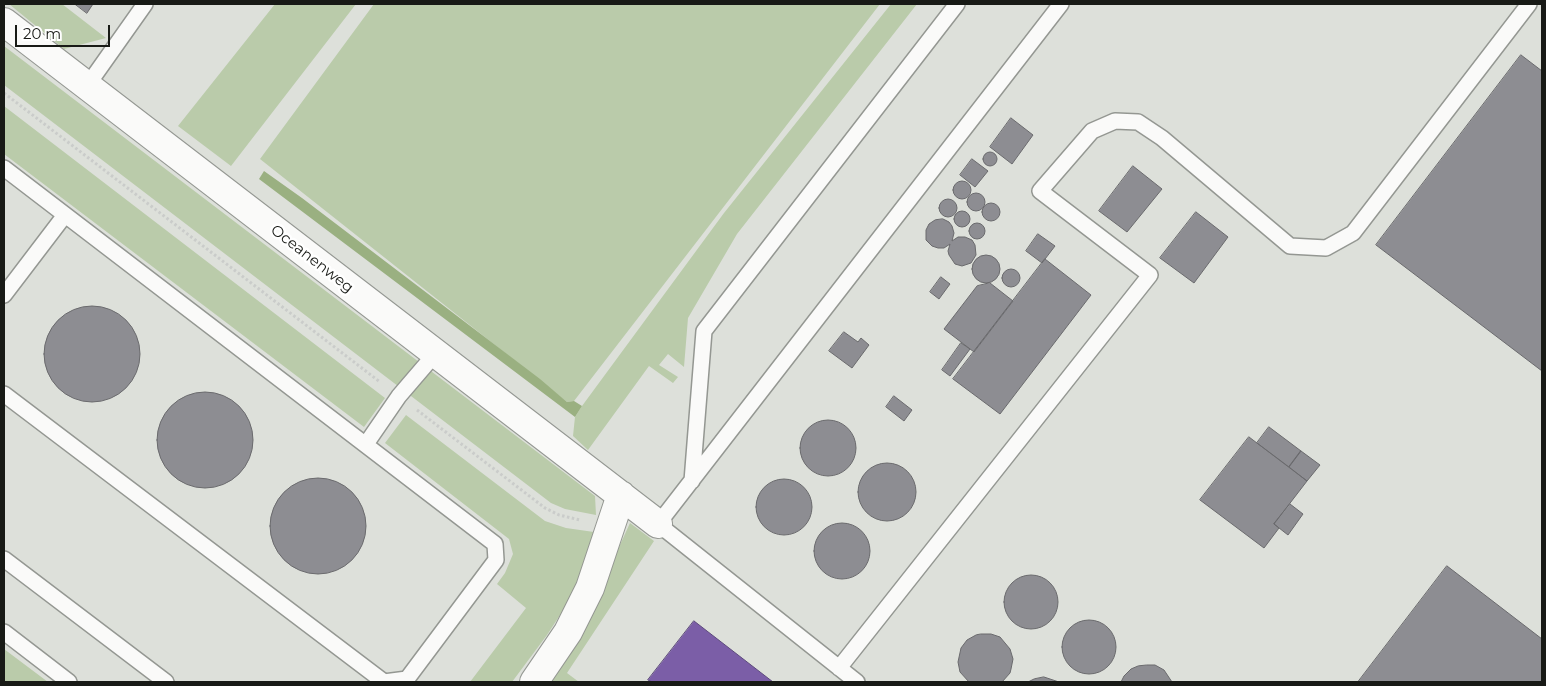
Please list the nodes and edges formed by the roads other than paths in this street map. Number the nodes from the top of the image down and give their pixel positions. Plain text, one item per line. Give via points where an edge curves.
1 (145, 4) edge
2 (957, 4) edge
3 (1061, 4) edge
4 (1529, 4) edge
5 (4, 22) edge
6 (86, 86) junction
7 (4, 168) edge
8 (65, 215) junction
9 (4, 295) edge
10 (435, 354) junction
11 (4, 394) edge
12 (366, 444) junction
13 (692, 481) junction
14 (622, 495) junction
15 (658, 524) junction
16 (4, 559) edge
17 (4, 632) edge
18 (839, 668) junction
19 (69, 682) edge
20 (166, 682) edge
21 (534, 682) edge
22 (857, 682) edge

1 - 6 lane
2 - 13 lane via 704,331
3 - 13 lane
4 - 18 lane via 1354,233 1326,248 1290,246 1162,138 1138,122 1115,121 1092,131 1040,191 1150,275
5 - 6 street, Oceanenweg
6 - 10 street, Oceanenweg
7 - 8 lane
8 - 9 lane
8 - 12 lane
10 - 12 lane via 399,396
10 - 14 street, Oceanenweg
11 - 12 lane via 384,682 407,679 496,560 495,544
13 - 15 lane
14 - 15 street, Oceanenweg
14 - 21 street via 590,588 568,632
15 - 18 lane
16 - 20 lane
17 - 19 lane
18 - 22 lane

